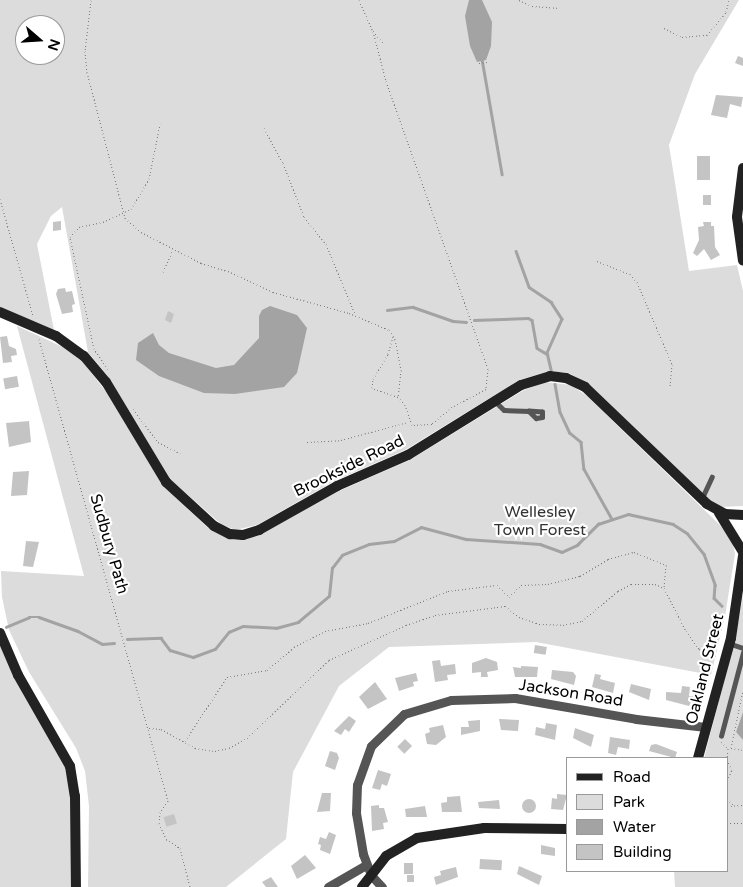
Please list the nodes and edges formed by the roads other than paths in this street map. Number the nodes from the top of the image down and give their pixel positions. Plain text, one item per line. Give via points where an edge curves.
1 (743, 168) edge
2 (743, 261) edge
3 (0, 312) edge
4 (495, 401) junction
5 (529, 410) dead end
6 (712, 477) dead end
7 (701, 500) junction
8 (716, 510) junction
9 (743, 515) edge
10 (743, 552) edge
11 (743, 556) edge
12 (0, 632) edge
13 (729, 644) junction
14 (743, 648) edge
15 (743, 653) edge
16 (706, 727) junction
17 (721, 736) road end
18 (698, 757) edge
19 (566, 829) edge
20 (366, 865) junction
21 (371, 874) junction
22 (76, 887) edge
23 (328, 887) edge
24 (362, 887) edge
25 (382, 887) edge

1 - 2 street via 737,217
3 - 4 street, Brookside Road via 68,344 92,363 166,482 210,523 230,534 243,535 260,530 332,488 408,455
4 - 5 lane via 504,410
4 - 7 street, Brookside Road via 540,378 560,377 576,382
6 - 7 lane
7 - 8 street, Brookside Road
8 - 9 street, Brookside Road
8 - 10 street, Brookside Road via 727,522
11 - 13 street, Oakland Street
12 - 22 street via 18,675 70,766 76,812
13 - 14 lane
13 - 16 street, Oakland Street
15 - 17 lane
16 - 18 street, Oakland Street
16 - 20 street, Jackson Road via 636,719 521,698 458,700 416,708 398,717 379,735 360,772 356,813
19 - 21 street via 484,828 428,835 395,849
20 - 21 street, Jackson Road
20 - 23 street
21 - 24 street
21 - 25 street, Jackson Road

